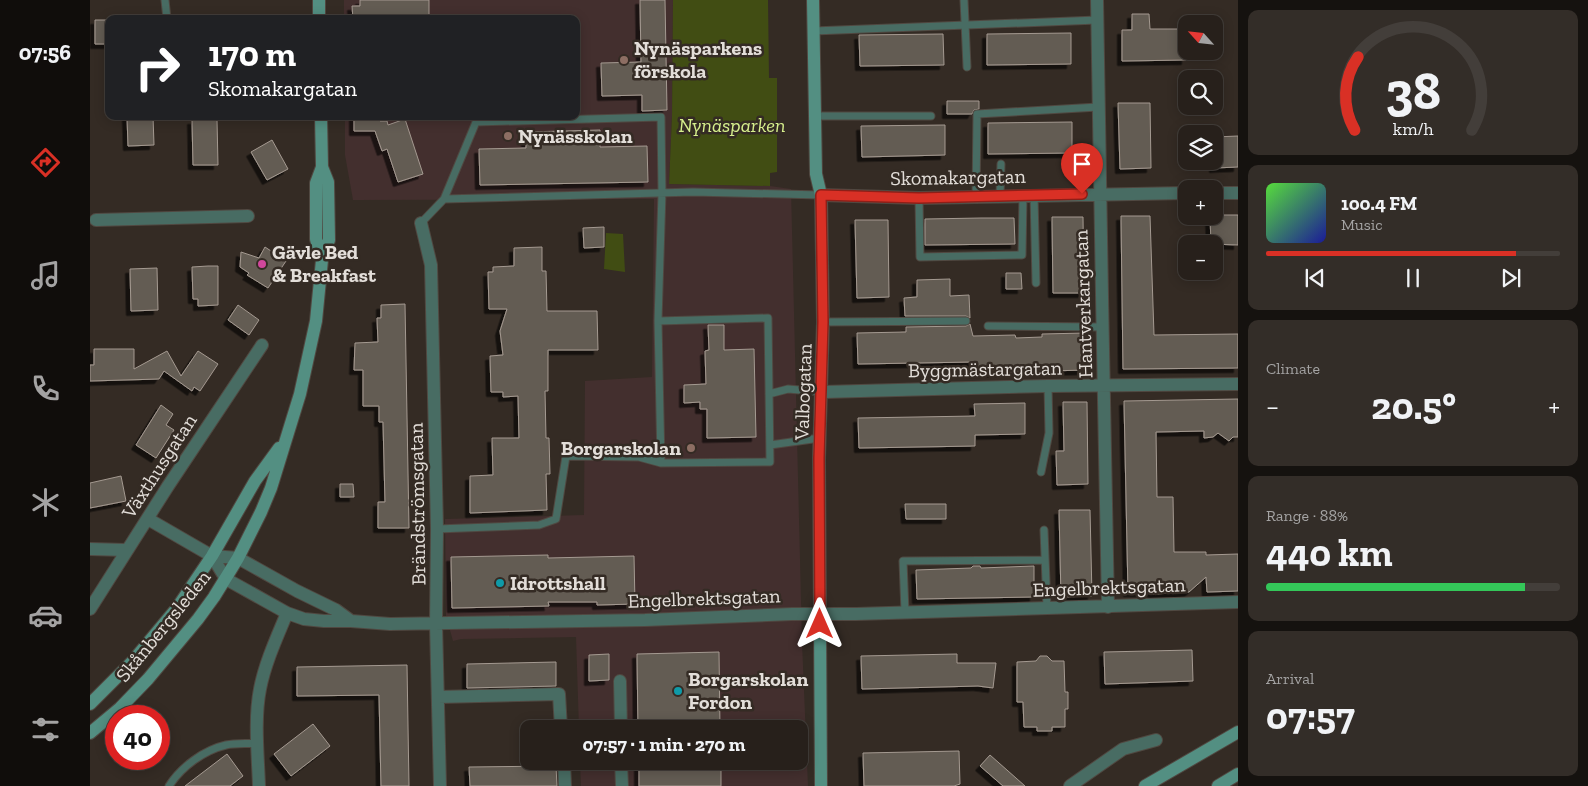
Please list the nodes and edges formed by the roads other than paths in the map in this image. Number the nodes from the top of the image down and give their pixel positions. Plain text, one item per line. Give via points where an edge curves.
1 (165, 0) edge
2 (319, 0) edge
3 (813, 0) edge
4 (964, 0) edge
5 (1097, 0) edge
6 (167, 15) edge
7 (319, 15) edge
8 (1097, 20) junction
9 (964, 25) junction
10 (813, 30) junction
11 (967, 67) dead end
12 (1098, 107) junction
13 (815, 116) junction
14 (931, 116) dead end
15 (580, 119) edge
16 (321, 120) edge
17 (550, 120) edge
18 (1001, 164) dead end
19 (662, 193) junction
20 (1178, 193) edge
21 (1223, 193) edge
22 (1238, 193) edge
23 (1099, 194) junction
24 (821, 195) junction
25 (976, 196) junction
26 (1000, 196) junction
27 (1028, 196) junction
28 (919, 198) junction
29 (444, 199) junction
30 (248, 216) dead end
31 (92, 220) edge
32 (421, 223) joint
33 (1036, 283) dead end
34 (658, 321) junction
35 (966, 321) dead end
36 (823, 322) junction
37 (988, 326) dead end
38 (1102, 327) junction
39 (262, 345) dead end
40 (1238, 384) edge
41 (1048, 386) junction
42 (1105, 386) junction
43 (822, 392) junction
44 (769, 394) junction
45 (820, 438) junction
46 (285, 440) junction
47 (770, 445) junction
48 (660, 463) junction
49 (1041, 472) dead end
50 (148, 519) junction
51 (437, 529) junction
52 (1044, 530) dead end
53 (90, 549) edge
54 (126, 550) junction
55 (212, 556) junction
56 (238, 558) junction
57 (1045, 560) junction
58 (226, 579) junction
59 (1238, 602) edge
60 (1108, 607) junction
61 (1047, 608) junction
62 (90, 609) edge
63 (905, 612) junction
64 (287, 613) junction
65 (821, 614) junction
66 (351, 621) junction
67 (436, 624) junction
68 (620, 681) dead end
69 (438, 697) junction
70 (90, 704) edge
71 (561, 720) edge
72 (621, 720) edge
73 (1238, 732) edge
74 (90, 734) edge
75 (1156, 740) dead end
76 (258, 743) junction
77 (564, 770) edge
78 (621, 770) edge
79 (1238, 774) edge
80 (169, 786) edge
81 (259, 786) edge
82 (440, 786) edge
83 (564, 786) edge
84 (622, 786) edge
85 (820, 786) edge
86 (1070, 786) edge
87 (1145, 786) edge
88 (1218, 786) edge

1 - 6 lane
2 - 7 street
3 - 10 street, Valbogatan
4 - 9 lane
5 - 8 street, Hantverkargatan
8 - 9 lane
8 - 12 street, Hantverkargatan
9 - 10 lane
9 - 11 lane
10 - 13 street, Valbogatan
12 - 23 street, Hantverkargatan
12 - 25 lane via 977,114
13 - 14 lane
13 - 24 street, Valbogatan via 816,174
15 - 19 lane via 661,117
16 - 46 street, Skånbergsleden via 322,167 316,183 316,239 322,260 321,287 311,350
17 - 29 lane via 476,122
18 - 26 lane
19 - 24 lane
19 - 29 lane
19 - 34 lane
20 - 23 street, Skomakargatan
21 - 22 street
23 - 27 street, Skomakargatan
23 - 38 street, Hantverkargatan
24 - 28 street, Skomakargatan
24 - 36 street, Valbogatan
25 - 26 street, Skomakargatan
25 - 28 street, Skomakargatan
26 - 27 street, Skomakargatan
27 - 28 lane via 1022,255 939,257 920,257
27 - 33 lane
29 - 32 lane
30 - 31 street
32 - 51 street, Brändströmsgatan via 431,265
34 - 44 lane via 768,318
34 - 48 lane
35 - 36 lane
36 - 43 street, Valbogatan
37 - 38 lane
38 - 42 street, Hantverkargatan
39 - 50 street, Växthusgatan
40 - 42 street, Byggmästargatan
41 - 42 street, Byggmästargatan
41 - 43 street, Byggmästargatan
41 - 49 lane via 1049,433
42 - 60 street, Hantverkargatan
43 - 44 lane via 788,389
43 - 45 street, Valbogatan
44 - 47 lane
45 - 47 lane
45 - 65 street, Valbogatan
46 - 55 street, Skånbergsleden via 255,481
46 - 56 street, Skånbergsleden via 267,496
47 - 48 lane via 770,462
48 - 51 lane via 639,457 566,456 556,519 538,525
50 - 54 street, Växthusgatan
50 - 55 street
51 - 67 street, Brändströmsgatan
52 - 57 lane
53 - 54 street
54 - 62 street, Växthusgatan
55 - 56 street, Engelbrektsgatan
55 - 58 street, Engelbrektsgatan
55 - 70 street, Skånbergsleden via 198,580 152,638
56 - 58 street, Skånbergsleden
56 - 66 street, Engelbrektsgatan
57 - 61 lane
57 - 63 lane via 903,561
58 - 64 street, Engelbrektsgatan
58 - 74 street, Skånbergsleden via 160,665 120,708
59 - 60 street, Engelbrektsgatan
60 - 61 street, Engelbrektsgatan
61 - 63 street, Engelbrektsgatan
63 - 65 street, Engelbrektsgatan
64 - 66 street, Engelbrektsgatan via 304,619
64 - 76 street via 260,689
65 - 67 street, Engelbrektsgatan
65 - 85 street, Valbogatan
66 - 67 street, Engelbrektsgatan
67 - 69 street, Brändströmsgatan
68 - 72 street
69 - 71 street via 560,694
69 - 82 street, Brändströmsgatan
73 - 87 street
75 - 86 street via 1122,750
76 - 80 lane via 227,745 212,750 188,765
76 - 81 street
77 - 83 street
78 - 84 street
79 - 88 street

